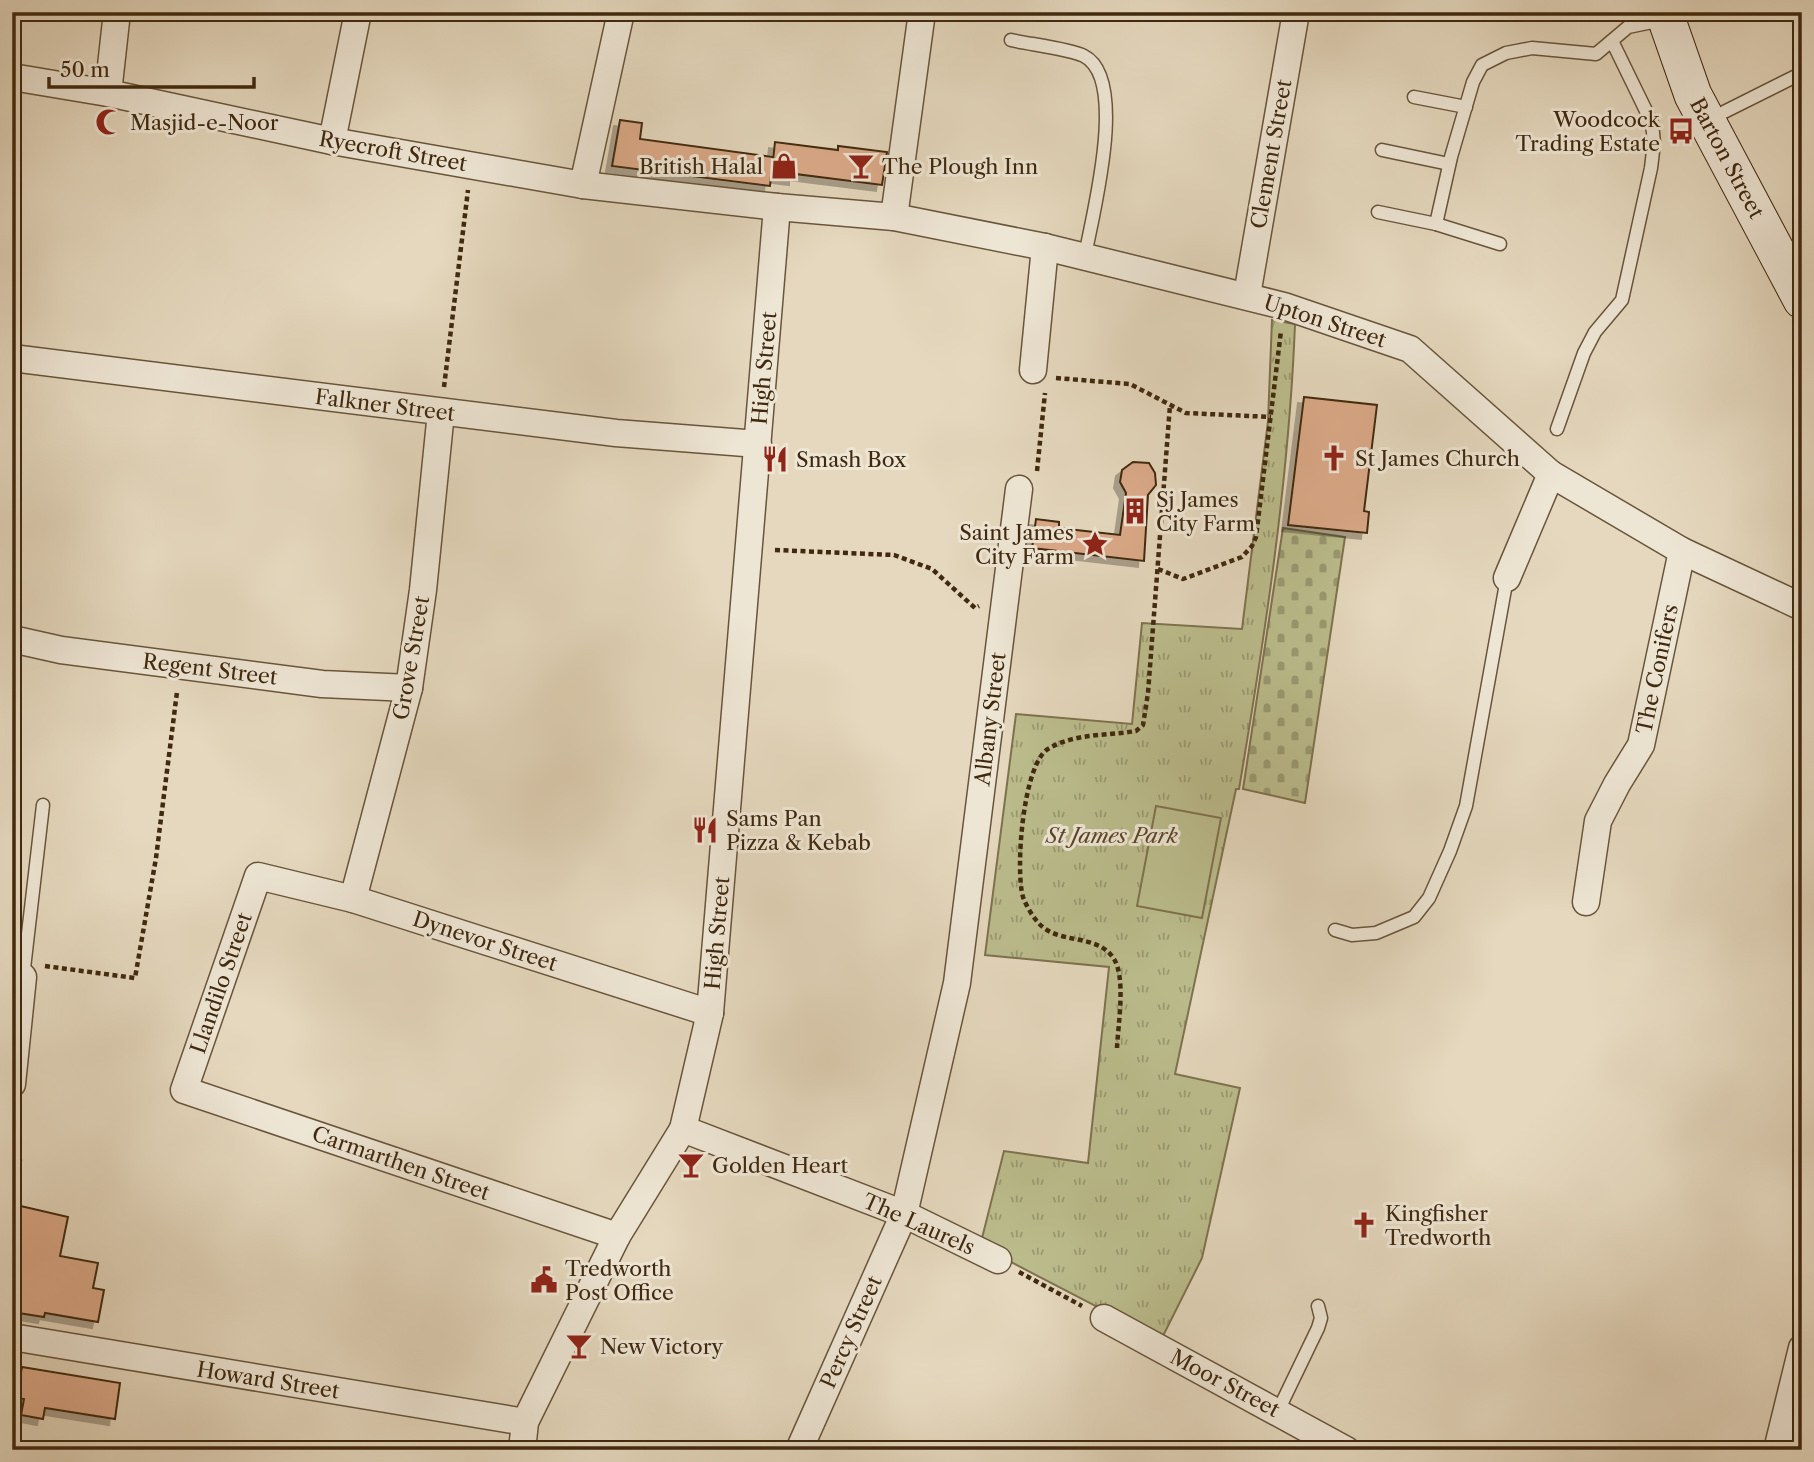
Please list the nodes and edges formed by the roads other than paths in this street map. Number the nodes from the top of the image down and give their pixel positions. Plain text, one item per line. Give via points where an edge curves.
1 (117, 12) edge
2 (358, 12) edge
3 (621, 12) edge
4 (922, 12) edge
5 (1296, 12) edge
6 (1672, 15) edge
7 (1011, 40) dead end
8 (1612, 41) junction
9 (1802, 73) edge
10 (12, 77) edge
11 (108, 93) junction
12 (1414, 97) dead end
13 (1466, 107) junction
14 (1707, 121) junction
15 (332, 141) junction
16 (1382, 149) dead end
17 (1449, 164) junction
18 (583, 185) junction
19 (777, 207) junction
20 (1378, 212) dead end
21 (894, 217) junction
22 (1436, 224) junction
23 (1500, 244) dead end
24 (1045, 247) junction
25 (1085, 256) junction
26 (1247, 295) junction
27 (1802, 300) edge
28 (12, 358) edge
29 (1040, 374) road end
30 (441, 412) junction
31 (1557, 429) dead end
32 (758, 444) junction
33 (1552, 474) junction
34 (1019, 489) road end
35 (1682, 551) junction
36 (1507, 578) joint
37 (1802, 607) edge
38 (12, 639) edge
39 (409, 688) junction
40 (43, 805) dead end
41 (258, 876) joint
42 (353, 899) junction
43 (1586, 902) dead end
44 (1335, 930) dead end
45 (18, 976) edge
46 (710, 1013) junction
47 (12, 1084) edge
48 (184, 1090) joint
49 (683, 1129) junction
50 (904, 1214) junction
51 (617, 1236) junction
52 (998, 1260) road end
53 (1318, 1306) dead end
54 (1104, 1318) road end
55 (12, 1337) edge
56 (1802, 1348) edge
57 (1278, 1411) junction
58 (525, 1422) junction
59 (522, 1450) edge
60 (799, 1450) edge
61 (1346, 1450) edge
62 (1777, 1450) edge

1 - 11 street
2 - 15 street
3 - 18 street
4 - 21 street
5 - 26 street, Clement Street
6 - 8 lane via 1628,27
6 - 14 main road, Barton Street via 1693,95
7 - 25 lane via 1084,55 1102,79 1105,145
8 - 13 lane via 1596,54 1532,48 1492,58 1482,65
8 - 31 lane via 1652,123 1651,168 1622,300 1584,353
9 - 14 lane
10 - 11 street, Ryecroft Street
11 - 15 street, Ryecroft Street
12 - 13 lane
13 - 17 lane
14 - 27 main road, Barton Street
15 - 18 street, Ryecroft Street
16 - 17 lane
17 - 22 lane
18 - 19 street, Ryecroft Street
19 - 21 street, Upton Street
19 - 32 street, High Street
20 - 22 lane
21 - 24 street, Upton Street
22 - 23 lane
24 - 25 street, Upton Street
24 - 29 street
25 - 26 street, Upton Street
26 - 33 street, Upton Street via 1410,349
28 - 30 street, Falkner Street
30 - 32 street, Falkner Street
30 - 39 street, Grove Street
32 - 46 street, High Street
33 - 35 street, Upton Street
33 - 36 street
34 - 50 street, Albany Street via 957,984
35 - 37 street, Upton Street
35 - 43 street, The Conifers via 1641,745 1598,821
36 - 44 lane via 1466,806 1429,898 1414,917 1376,933 1352,935
38 - 39 street, Regent Street via 61,650 322,684
39 - 42 street, Grove Street
40 - 45 lane
41 - 42 street, Dynevor Street
41 - 48 street, Llandilo Street
42 - 46 street, Dynevor Street
45 - 47 street
46 - 49 street, High Street
48 - 51 street, Carmarthen Street
49 - 50 street, The Laurels
49 - 51 street, High Street
50 - 52 street, The Laurels
50 - 60 street, Percy Street
51 - 58 street, High Street
53 - 57 lane via 1318,1328
54 - 57 street, Moor Street
55 - 58 street, Howard Street
56 - 62 street
57 - 61 street, Moor Street
58 - 59 street, High Street

